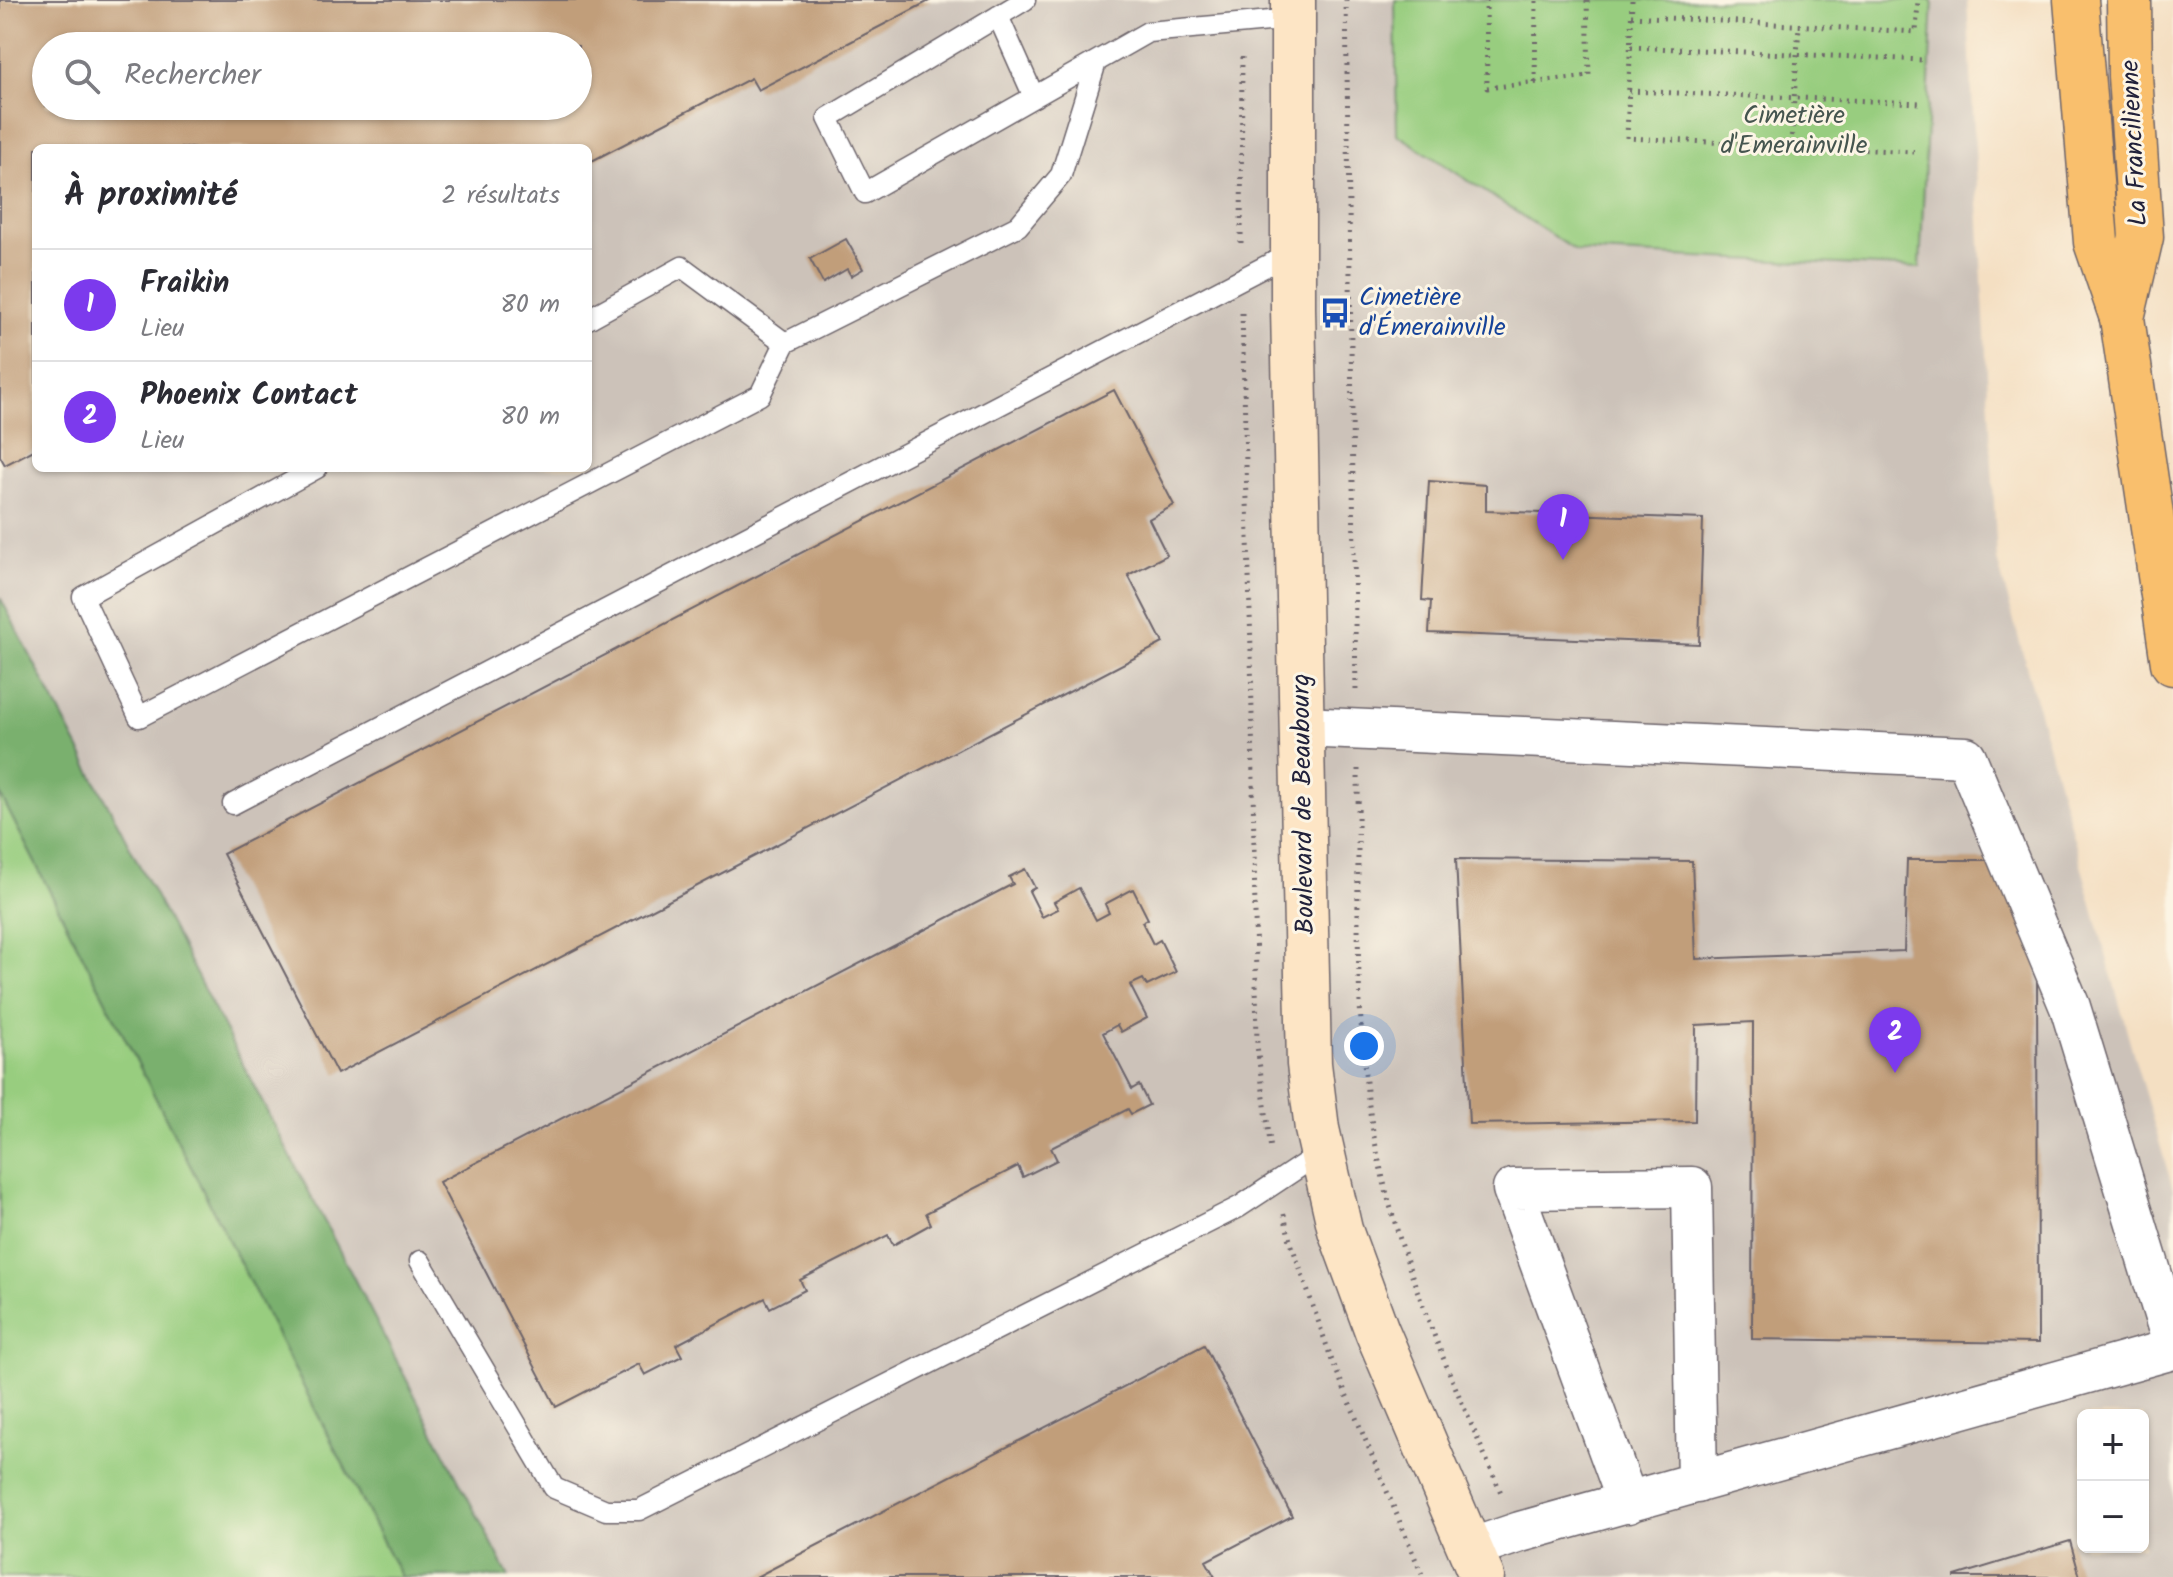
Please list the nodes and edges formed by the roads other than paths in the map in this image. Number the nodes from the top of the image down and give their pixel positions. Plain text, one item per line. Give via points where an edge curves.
1 (1025, 0) edge
2 (2076, 0) edge
3 (2129, 0) edge
4 (1293, 10) edge
5 (998, 16) junction
6 (1096, 62) junction
7 (1034, 97) junction
8 (1293, 252) junction
9 (592, 317) edge
10 (2122, 318) junction
11 (785, 343) junction
12 (310, 472) edge
13 (2173, 663) edge
14 (1302, 727) junction
15 (233, 804) dead end
16 (1322, 1152) junction
17 (420, 1261) dead end
18 (2173, 1346) edge
19 (1697, 1483) junction
20 (1628, 1503) junction
21 (1476, 1563) edge

1 - 5 lane
2 - 10 highway via 2096,242
3 - 10 highway, La Francilienne via 2141,237
4 - 6 lane via 1242,22 1148,32
4 - 8 main road, Boulevard de Beaubourg
5 - 7 lane
5 - 7 lane via 828,118 865,193
6 - 7 lane
6 - 11 lane via 1061,175 1018,226
8 - 14 main road, Boulevard de Beaubourg
8 - 15 lane
9 - 11 lane via 682,267
10 - 13 highway, La Francilienne
11 - 12 lane via 760,395 139,717 83,597
14 - 16 main road, Boulevard de Beaubourg via 1309,1064
14 - 18 street via 1966,757 2070,1007
16 - 17 lane via 1239,1207 639,1510 606,1510 554,1488
16 - 21 main road, Boulevard de Beaubourg via 1340,1230 1377,1331
18 - 19 street
19 - 20 street
19 - 20 street via 1692,1187 1513,1189
20 - 21 street via 1520,1532

